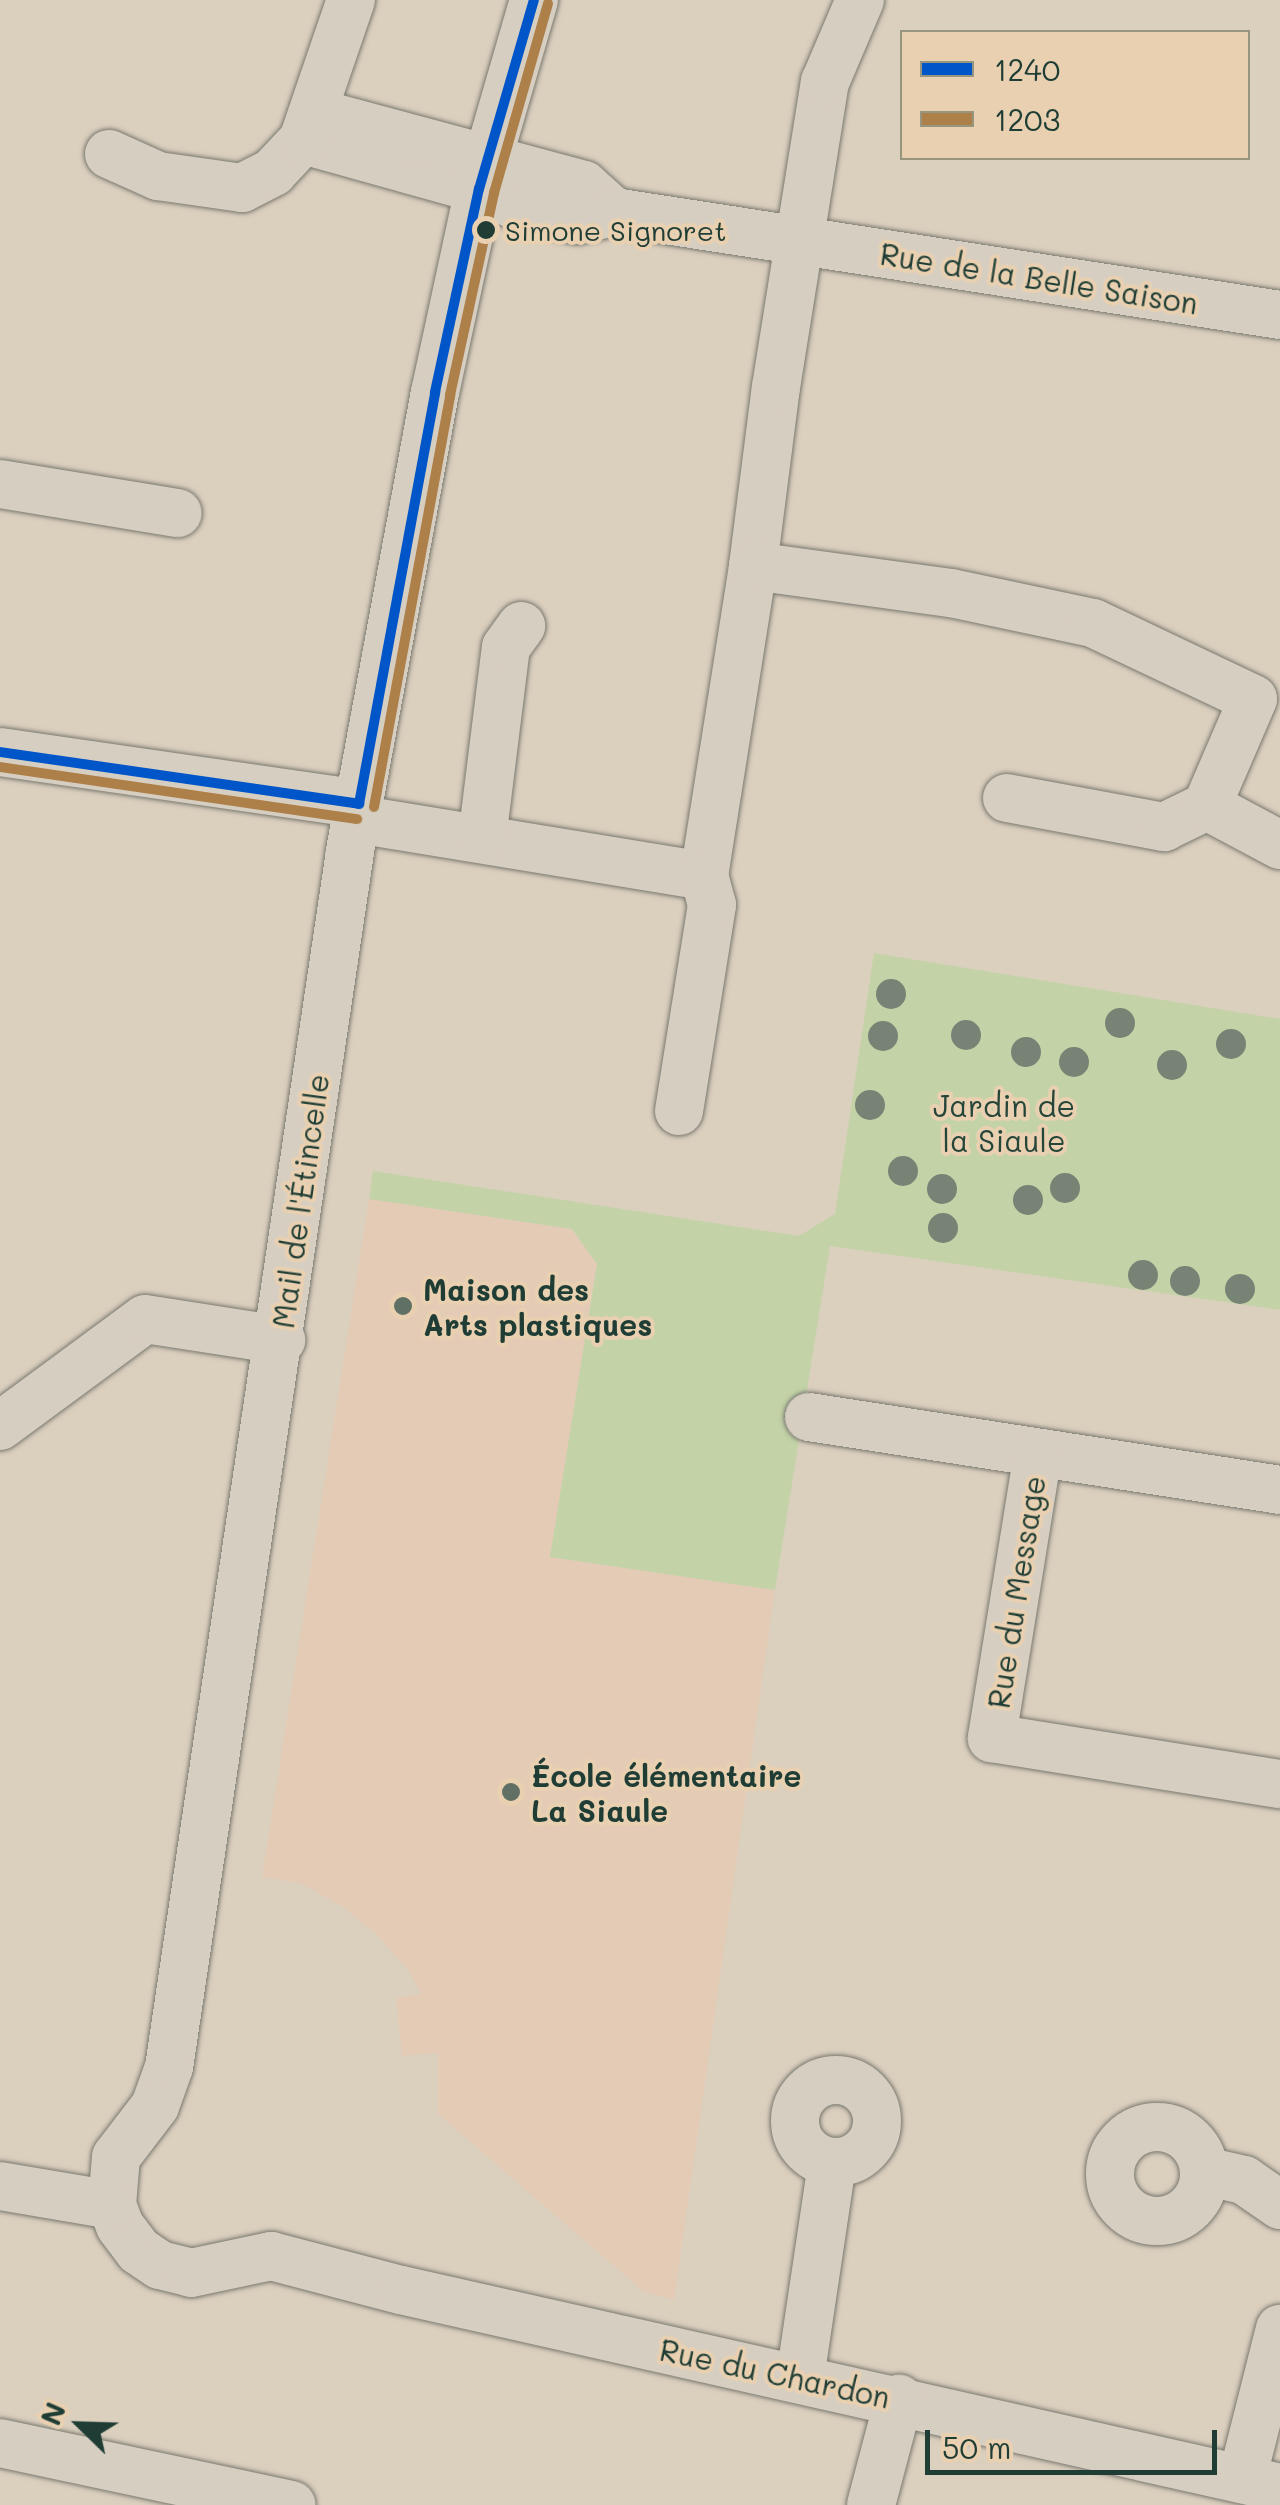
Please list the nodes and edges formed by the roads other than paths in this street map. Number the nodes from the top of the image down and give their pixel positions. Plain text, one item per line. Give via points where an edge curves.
1 (351, 0) edge
2 (534, 0) edge
3 (860, 0) edge
4 (309, 126) junction
5 (109, 154) dead end
6 (483, 174) junction
7 (799, 240) junction
8 (1280, 315) edge
9 (0, 484) edge
10 (178, 513) dead end
11 (753, 566) junction
12 (521, 626) dead end
13 (0, 752) edge
14 (1007, 798) dead end
15 (1207, 806) junction
16 (357, 812) junction
17 (482, 838) junction
18 (1280, 845) edge
19 (704, 876) junction
20 (679, 1110) dead end
21 (280, 1340) junction
22 (809, 1417) dead end
23 (0, 1426) edge
24 (1038, 1453) junction
25 (1280, 1490) edge
26 (1280, 1784) edge
27 (832, 2163) dead end
28 (1204, 2171) dead end
29 (0, 2186) edge
30 (112, 2204) junction
31 (1280, 2205) edge
32 (1280, 2329) edge
33 (800, 2378) junction
34 (899, 2399) junction
35 (0, 2443) edge
36 (1261, 2484) edge
37 (291, 2505) edge
38 (871, 2505) edge

1 - 4 street
2 - 6 street, Mail de l'Étincelle
3 - 7 street via 825,82
4 - 5 street via 273,172 242,188 158,176
4 - 6 street, Rue de la Belle Saison
6 - 7 street, Rue de la Belle Saison via 526,210 577,220 614,212
6 - 16 street, Mail de l'Étincelle
7 - 8 street, Rue de la Belle Saison
7 - 11 street
9 - 10 street
11 - 15 street via 952,593 1092,623 1253,699
11 - 19 street
12 - 17 street via 506,647
13 - 16 street
14 - 15 street via 1164,828
15 - 18 street
16 - 17 street
16 - 21 street, Mail de l'Étincelle
17 - 19 street
19 - 20 street via 712,904
21 - 23 street via 145,1318
21 - 30 street, Mail de l'Étincelle via 169,2067 155,2106 116,2157
22 - 24 street
24 - 25 street
24 - 26 street, Rue du Message via 992,1738
27 - 33 street
28 - 31 street via 1244,2180
29 - 30 street
30 - 33 street, Rue du Chardon via 138,2251 160,2265 192,2273 271,2256
32 - 36 street
33 - 34 street, Rue du Chardon
34 - 36 street, Rue du Chardon
34 - 38 street
35 - 37 street

